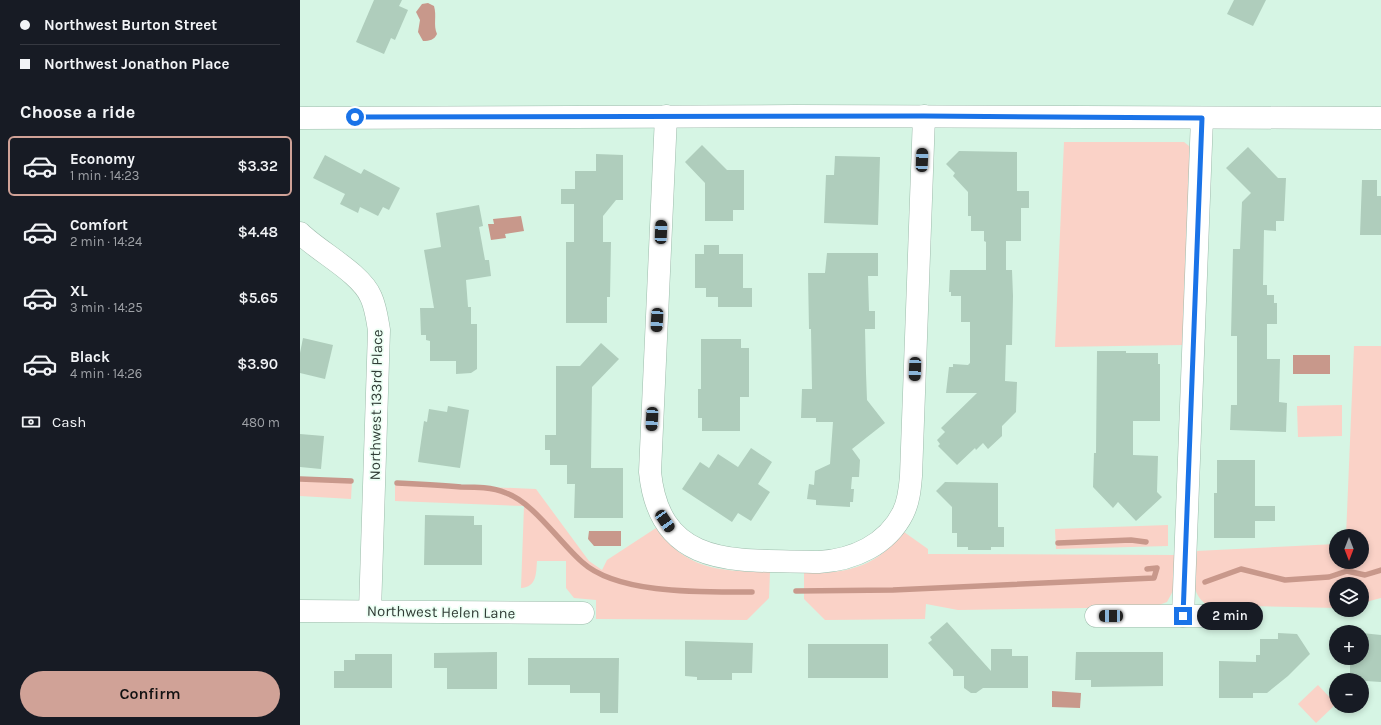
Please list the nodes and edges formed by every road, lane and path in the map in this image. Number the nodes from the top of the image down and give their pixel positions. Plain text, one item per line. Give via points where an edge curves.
1 (666, 116) junction
2 (924, 116) junction
3 (300, 118) edge
4 (1202, 118) junction
5 (1381, 118) edge
6 (303, 244) edge
7 (300, 611) edge
8 (370, 611) junction
9 (583, 613) dead end
10 (1096, 616) dead end
11 (1183, 616) junction
12 (1214, 616) dead end

1 - 2 street
1 - 2 street via 650,472 655,501 670,528 682,541 697,551 732,559 819,562 853,556 882,541 903,512 908,498 911,476
1 - 3 street
2 - 4 street
4 - 5 street
4 - 11 street
6 - 8 street, Northwest 133rd Place via 360,280 371,296 377,318 379,330
7 - 8 street, Northwest Helen Lane
8 - 9 street, Northwest Helen Lane
10 - 11 street
11 - 12 street

